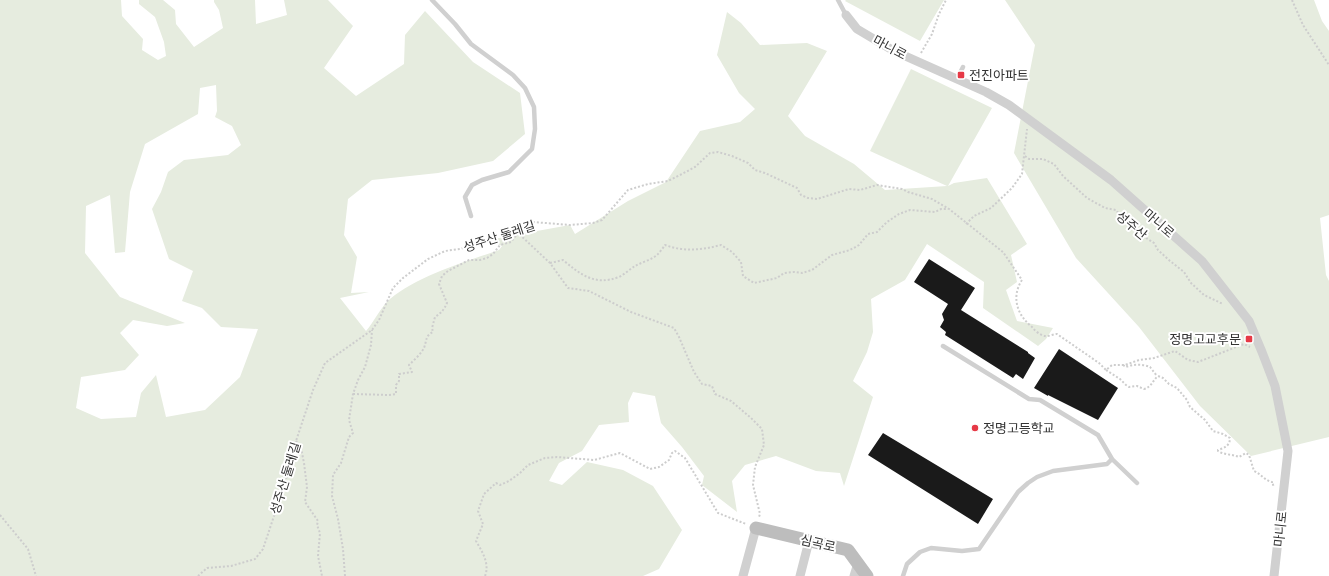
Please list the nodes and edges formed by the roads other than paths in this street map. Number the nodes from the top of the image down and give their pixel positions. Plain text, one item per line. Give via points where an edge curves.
1 (432, 0) edge
2 (838, 0) edge
3 (846, 15) joint
4 (963, 67) dead end
5 (957, 80) junction
6 (471, 216) dead end
7 (943, 346) dead end
8 (1112, 459) junction
9 (1137, 482) dead end
10 (756, 528) joint
11 (809, 540) junction
12 (856, 570) edge
13 (743, 576) edge
14 (800, 576) edge
15 (867, 576) edge
16 (903, 576) edge
17 (1274, 576) edge

1 - 6 lane via 471,44 513,75 525,88 534,107 535,129 532,149 509,172 472,185 465,197
2 - 3 lane, 마니로
3 - 5 street, 마니로 via 857,29 894,51
4 - 5 lane
5 - 17 street, 마니로 via 1009,105 1111,180 1202,261 1249,321 1275,386 1288,451
7 - 8 lane via 1029,399 1040,400 1098,434
8 - 9 lane
8 - 16 lane via 1107,464 1052,471 1037,477 1018,492 979,549 962,551 931,548 920,552 907,564
10 - 11 street, 심곡로
10 - 13 street
11 - 12 street, 심곡로 via 848,550
11 - 14 street
12 - 15 street, 심곡로

